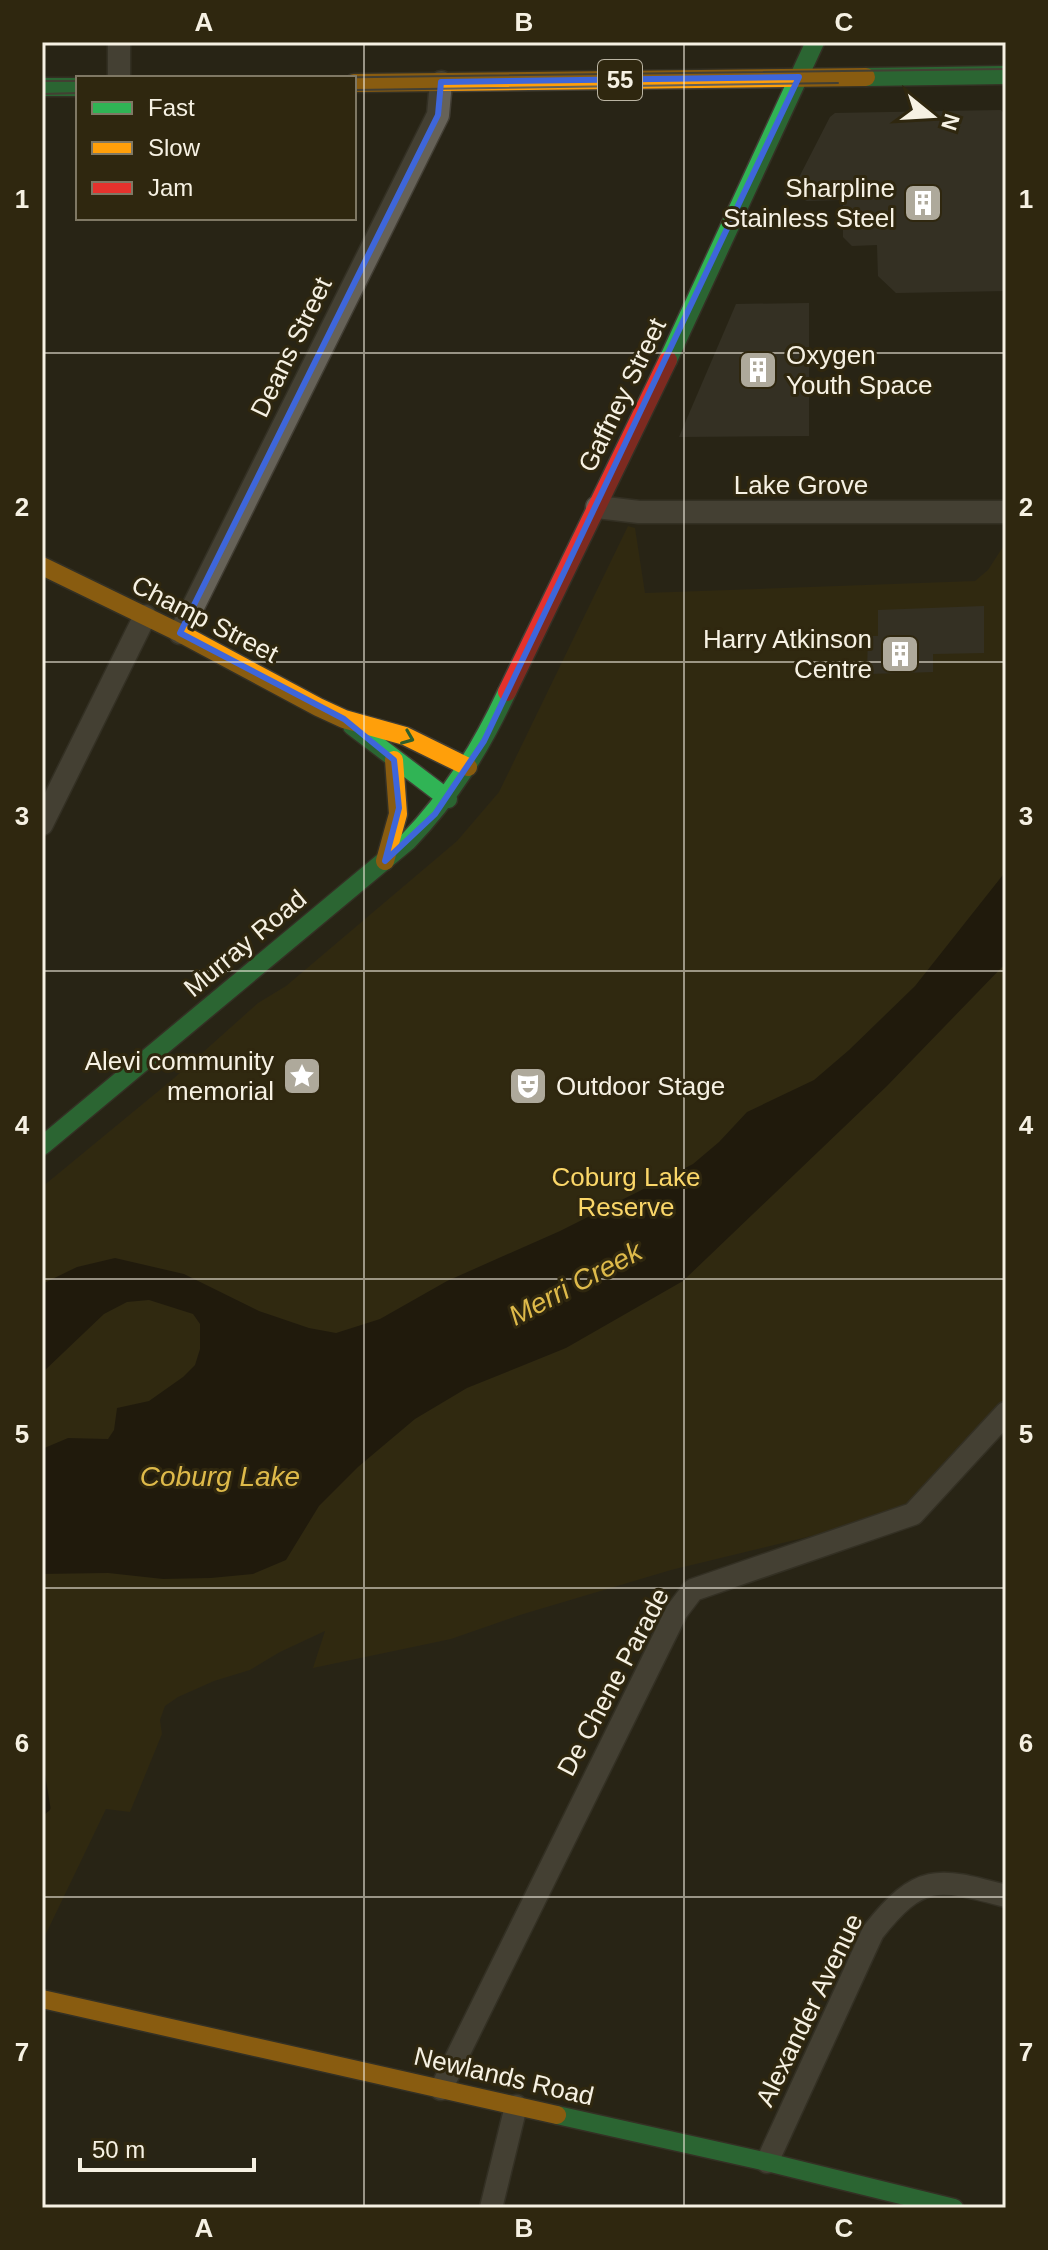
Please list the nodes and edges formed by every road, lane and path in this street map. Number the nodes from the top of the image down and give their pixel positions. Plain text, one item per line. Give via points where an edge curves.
1 (119, 42) edge
2 (815, 42) edge
3 (1006, 75) edge
4 (119, 76) edge
5 (799, 77) junction
6 (441, 82) junction
7 (356, 83) edge
8 (42, 87) edge
9 (76, 87) edge
10 (597, 507) junction
11 (1006, 512) edge
12 (42, 566) edge
13 (145, 616) junction
14 (180, 633) junction
15 (344, 719) junction
16 (394, 760) junction
17 (468, 767) junction
18 (448, 799) junction
19 (42, 824) edge
20 (385, 861) junction
21 (42, 1146) edge
22 (1006, 1413) edge
23 (1006, 1896) edge
24 (44, 2004) edge
25 (441, 2089) junction
26 (516, 2106) junction
27 (767, 2162) junction
28 (491, 2208) edge
29 (954, 2208) edge

1 - 4 street
2 - 5 main road, Gaffney Street
3 - 5 main road, 55
5 - 6 main road, 55
5 - 10 main road, Gaffney Street
6 - 7 main road, 55
6 - 14 street, Deans Street via 438,115
8 - 9 main road
10 - 11 street, Lake Grove via 639,512
10 - 17 main road, Gaffney Street
12 - 13 main road, Champ Street
13 - 14 main road, Champ Street
13 - 19 street
14 - 15 main road, Champ Street
15 - 16 main road, Champ Street
15 -> 17 main road, Champ Street via 405,736
16 - 18 main road, Champ Street
16 - 20 main road via 399,808
17 - 18 main road, Murray Road
18 - 20 main road, Murray Road
20 - 21 main road, Murray Road
22 - 25 street, De Chene Parade via 913,1514 693,1590 677,1611
23 - 27 street, Alexander Avenue via 953,1882 932,1883 892,1907 873,1932
24 - 25 main road, Newlands Road
25 - 26 main road, Newlands Road
26 - 27 main road, Newlands Road
26 - 28 street
27 - 29 main road, Newlands Road

